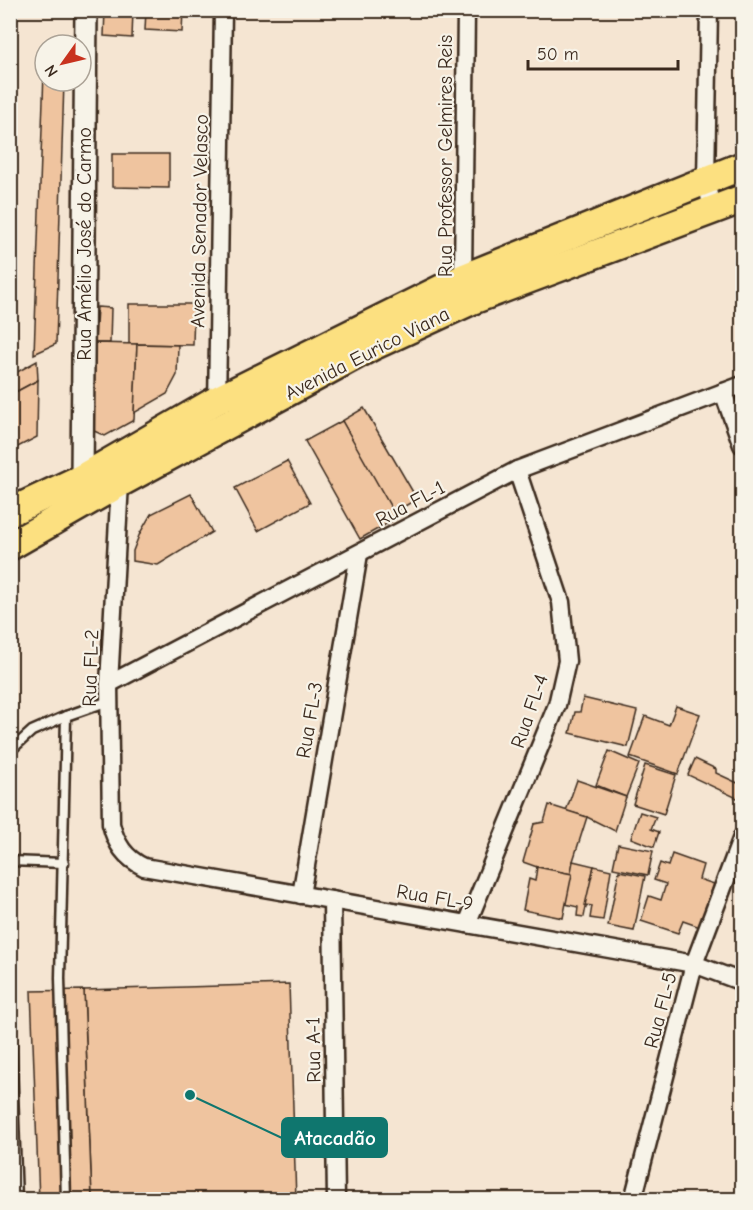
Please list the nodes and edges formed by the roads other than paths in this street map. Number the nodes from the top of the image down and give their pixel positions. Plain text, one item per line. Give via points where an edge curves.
1 (86, 10) edge
2 (223, 10) edge
3 (466, 10) edge
4 (709, 10) edge
5 (742, 166) edge
6 (706, 180) junction
7 (742, 199) edge
8 (712, 210) junction
9 (468, 289) junction
10 (742, 385) edge
11 (723, 392) junction
12 (217, 400) junction
13 (215, 432) junction
14 (742, 445) edge
15 (517, 470) junction
16 (82, 478) junction
17 (120, 483) junction
18 (10, 512) edge
19 (10, 546) edge
20 (359, 554) junction
21 (109, 692) junction
22 (66, 716) junction
23 (10, 751) edge
24 (742, 837) edge
25 (123, 852) joint
26 (10, 861) edge
27 (64, 862) junction
28 (301, 894) junction
29 (332, 900) junction
30 (467, 924) junction
31 (694, 964) junction
32 (742, 982) edge
33 (10, 1011) edge
34 (11, 1027) edge
35 (17, 1200) edge
36 (66, 1200) edge
37 (336, 1200) edge
38 (633, 1200) edge

1 - 16 street, Rua Amélio José do Carmo
2 - 12 street, Avenida Senador Velasco
3 - 9 street, Rua Professor Gelmires Reis
4 - 6 street
5 - 6 main road, Avenida Eurico Viana
6 - 8 street
6 - 9 main road, Avenida Eurico Viana
7 - 8 main road, Avenida Eurico Viana
8 - 9 main road, Avenida Eurico Viana
9 - 12 main road, Avenida Eurico Viana
9 - 13 main road, Avenida Eurico Viana
10 - 11 street, Rua FL-1
11 - 14 street
11 - 15 street, Rua FL-1
12 - 13 street, Avenida Senador Velasco
12 - 16 main road, Avenida Eurico Viana
13 - 17 main road, Avenida Eurico Viana
15 - 20 street, Rua FL-1
15 - 30 street, Rua FL-4 via 561,602 567,661 557,705
16 - 18 main road, Avenida Eurico Viana
17 - 19 main road, Avenida Eurico Viana
17 - 21 street, Rua FL-2
20 - 21 street, Rua FL-1
20 - 28 street, Rua FL-3
21 - 22 lane
21 - 25 street, Rua FL-2 via 111,824
22 - 23 lane via 32,731
22 - 27 lane
24 - 31 street, Rua FL-5
25 - 28 street, Rua FL-9 via 144,867
26 - 27 lane
27 - 36 lane via 60,978
28 - 29 street, Rua FL-9
29 - 30 street, Rua FL-9
29 - 37 street, Rua A-1
30 - 31 street, Rua FL-9
31 - 32 street, Rua FL-9
31 - 38 street, Rua FL-5
33 - 34 lane
34 - 35 lane

